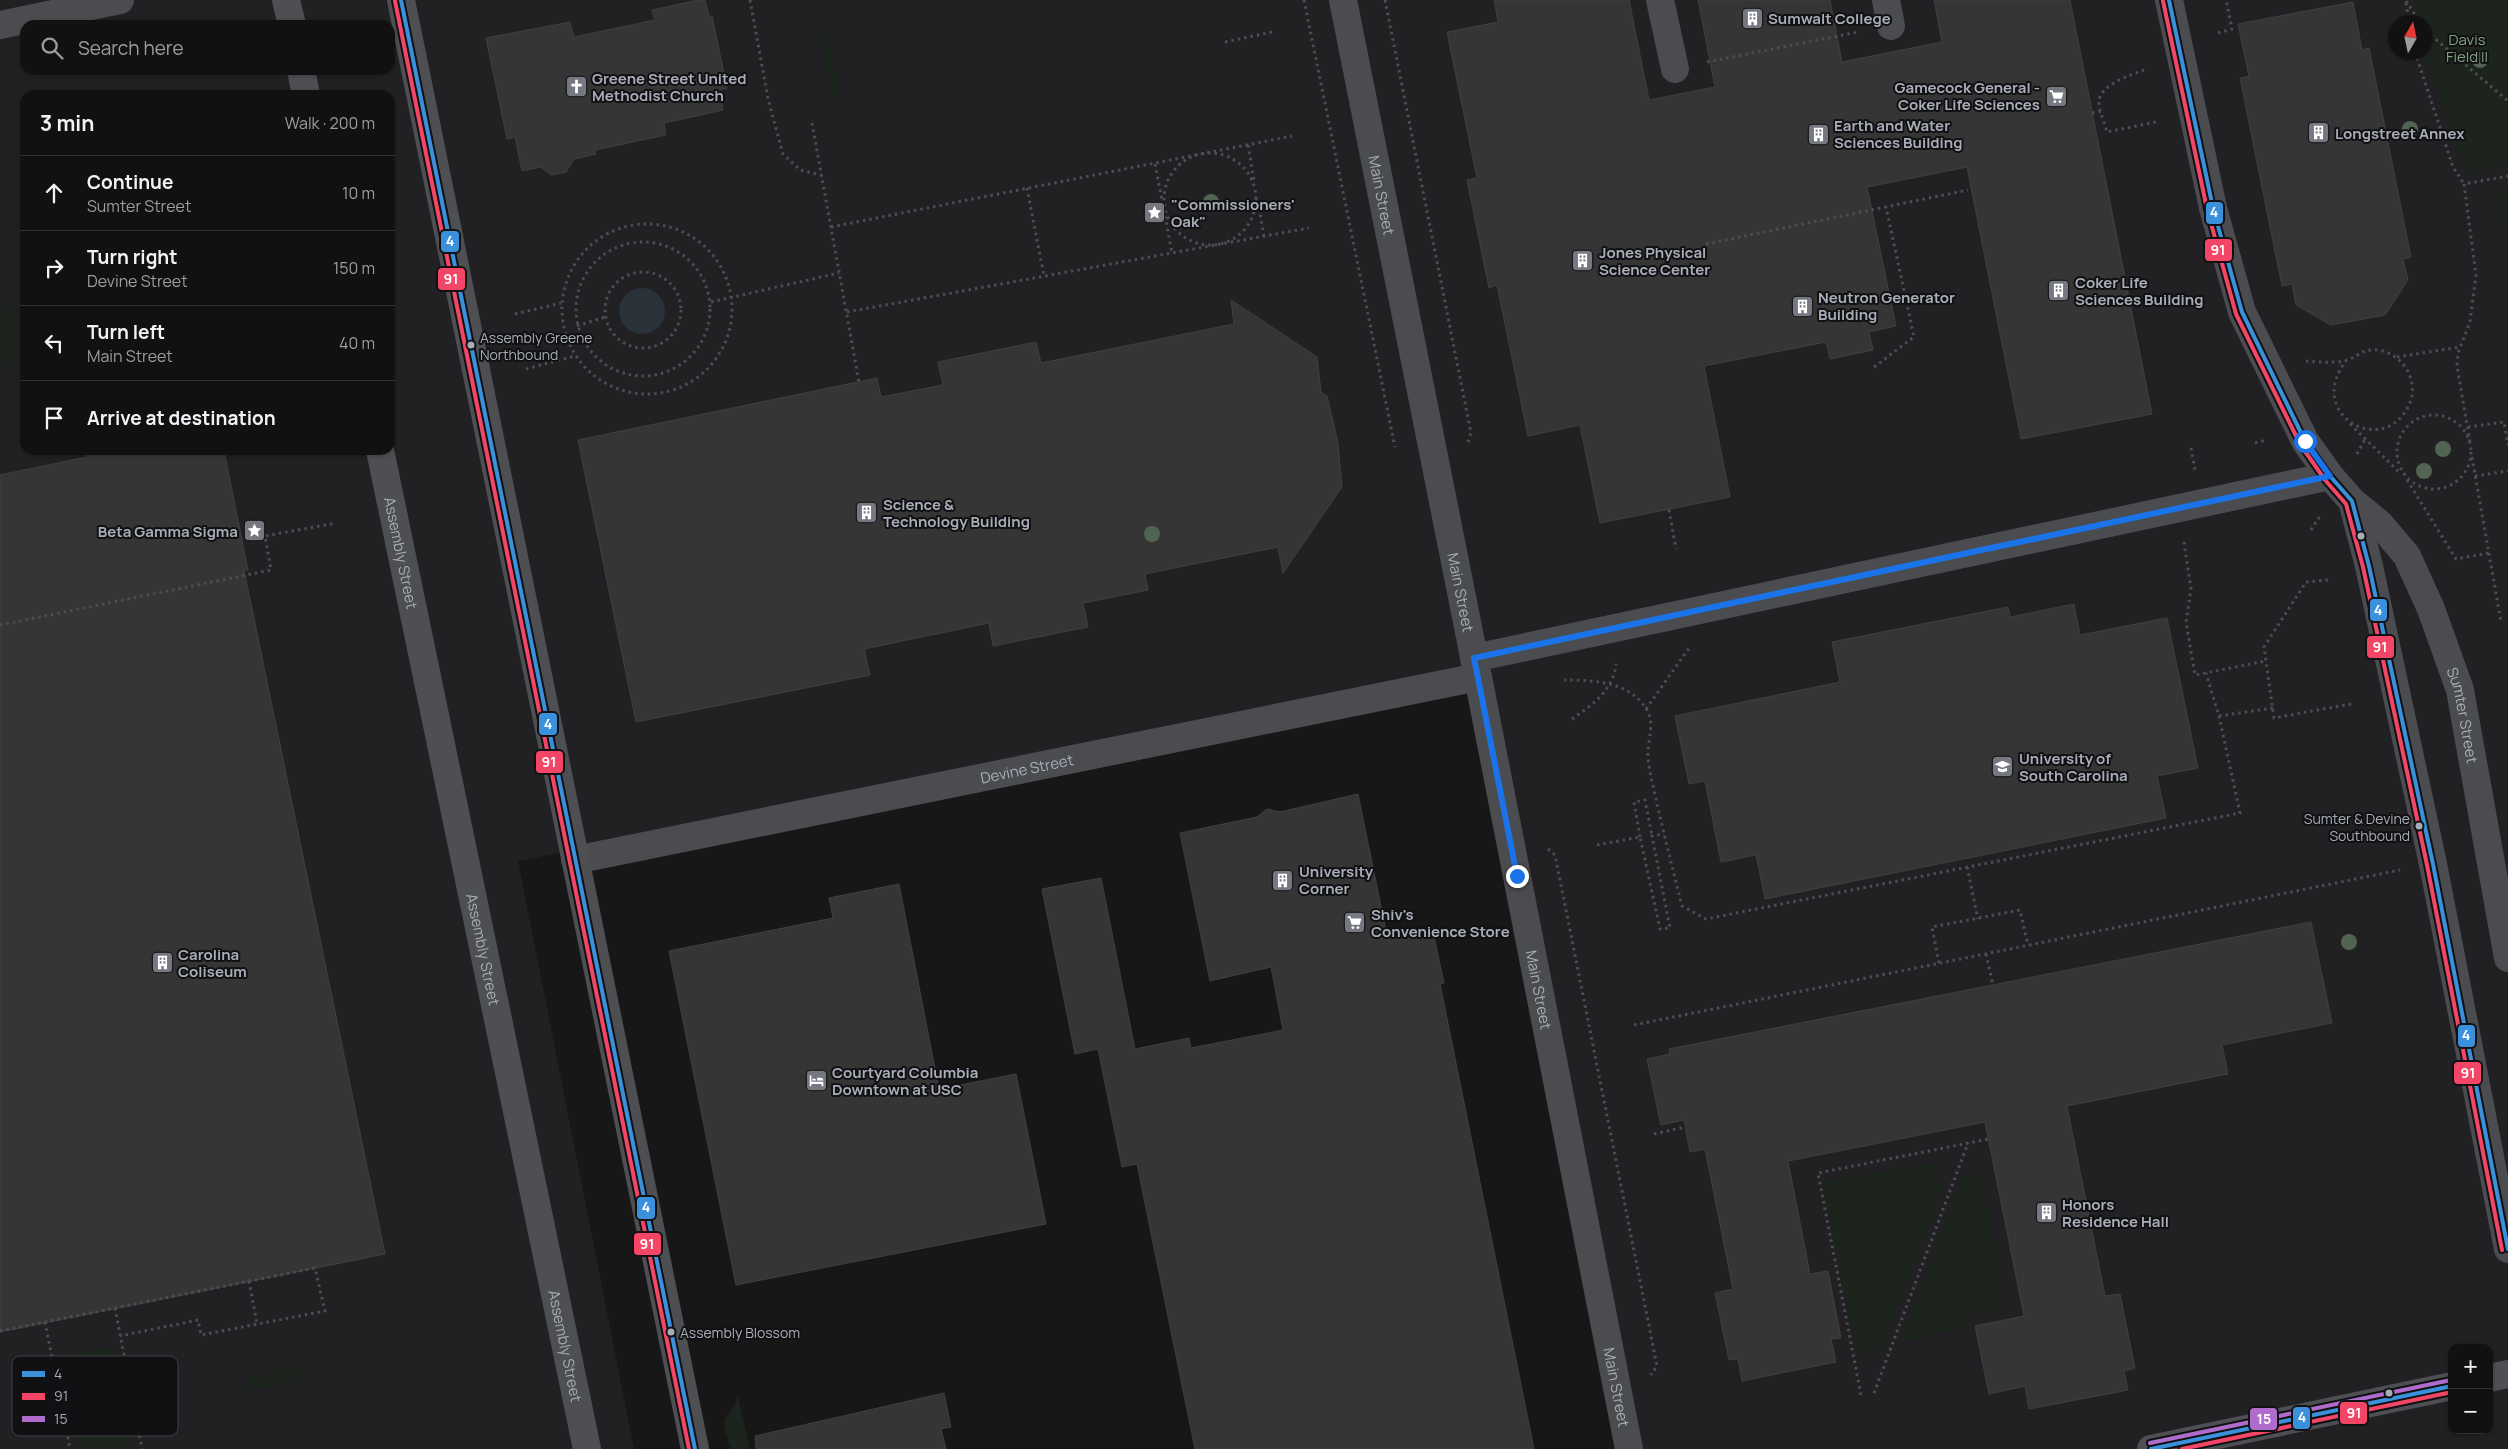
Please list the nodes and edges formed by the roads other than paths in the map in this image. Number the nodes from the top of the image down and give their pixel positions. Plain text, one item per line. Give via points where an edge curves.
1 (120, 0) edge
2 (286, 0) edge
3 (401, 0) edge
4 (1343, 0) edge
5 (1660, 0) edge
6 (2169, 0) edge
7 (24, 20) edge
8 (291, 20) edge
9 (20, 21) edge
10 (0, 25) edge
11 (1675, 69) road end
12 (302, 75) edge
13 (305, 90) edge
14 (381, 455) edge
15 (2330, 476) junction
16 (2352, 501) junction
17 (1476, 667) junction
18 (575, 860) junction
19 (2508, 958) edge
20 (2508, 1249) edge
21 (2508, 1374) edge
22 (2493, 1377) edge
23 (2448, 1387) edge
24 (587, 1449) edge
25 (695, 1449) edge
26 (1629, 1449) edge
27 (2151, 1449) edge

1 - 7 street
2 - 8 main road
3 - 18 main road
4 - 17 street, Main Street
5 - 11 street
6 - 15 street, Sumter Street via 2213,208 2242,312 2305,441
9 - 10 street
12 - 13 main road
14 - 24 main road, Assembly Street
15 - 16 street, Sumter Street
15 - 17 street, Devine Street via 1609,628
16 - 19 street, Sumter Street via 2380,524 2407,556 2431,609 2460,690
16 - 20 street, Sumter Street via 2433,864
17 - 18 street, Devine Street
17 - 26 street, Main Street
18 - 25 main road
21 - 22 main road
23 - 27 main road

